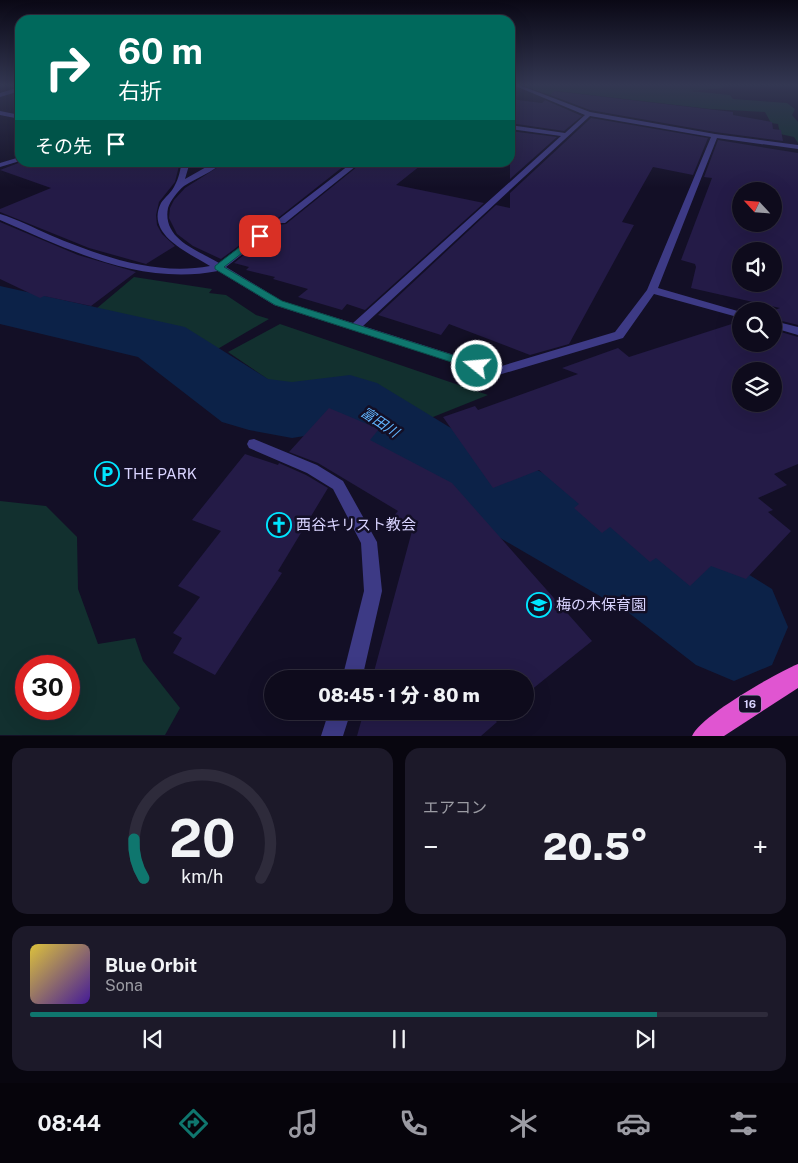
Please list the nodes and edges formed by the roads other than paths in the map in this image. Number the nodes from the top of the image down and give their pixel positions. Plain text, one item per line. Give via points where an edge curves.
1 (584, 119) edge
2 (620, 119) edge
3 (515, 128) edge
4 (568, 135) junction
5 (715, 136) junction
6 (798, 147) edge
7 (15, 160) edge
8 (0, 165) edge
9 (185, 167) edge
10 (212, 167) edge
11 (352, 167) edge
12 (179, 186) junction
13 (0, 217) edge
14 (282, 221) dead end
15 (260, 236) dead end
16 (218, 268) junction
17 (652, 290) junction
18 (732, 312) edge
19 (782, 326) edge
20 (354, 328) junction
21 (798, 331) edge
22 (254, 444) dead end
23 (354, 670) edge
24 (798, 675) edge
25 (337, 720) edge
26 (332, 736) edge
27 (704, 736) edge

1 - 4 street
2 - 5 street
3 - 4 street
4 - 20 street via 525,170
5 - 6 street
5 - 17 street
7 - 8 street
9 - 12 street
10 - 12 street
11 - 14 street
12 - 16 street via 165,204 162,218 165,230
13 - 16 street via 94,257 177,274
15 - 16 street
16 - 20 street via 278,303
17 - 18 street
17 - 20 street via 619,335 495,372
19 - 21 street
22 - 23 street via 338,485 369,542 373,591
24 - 27 highway, 16 via 729,715
25 - 26 street

